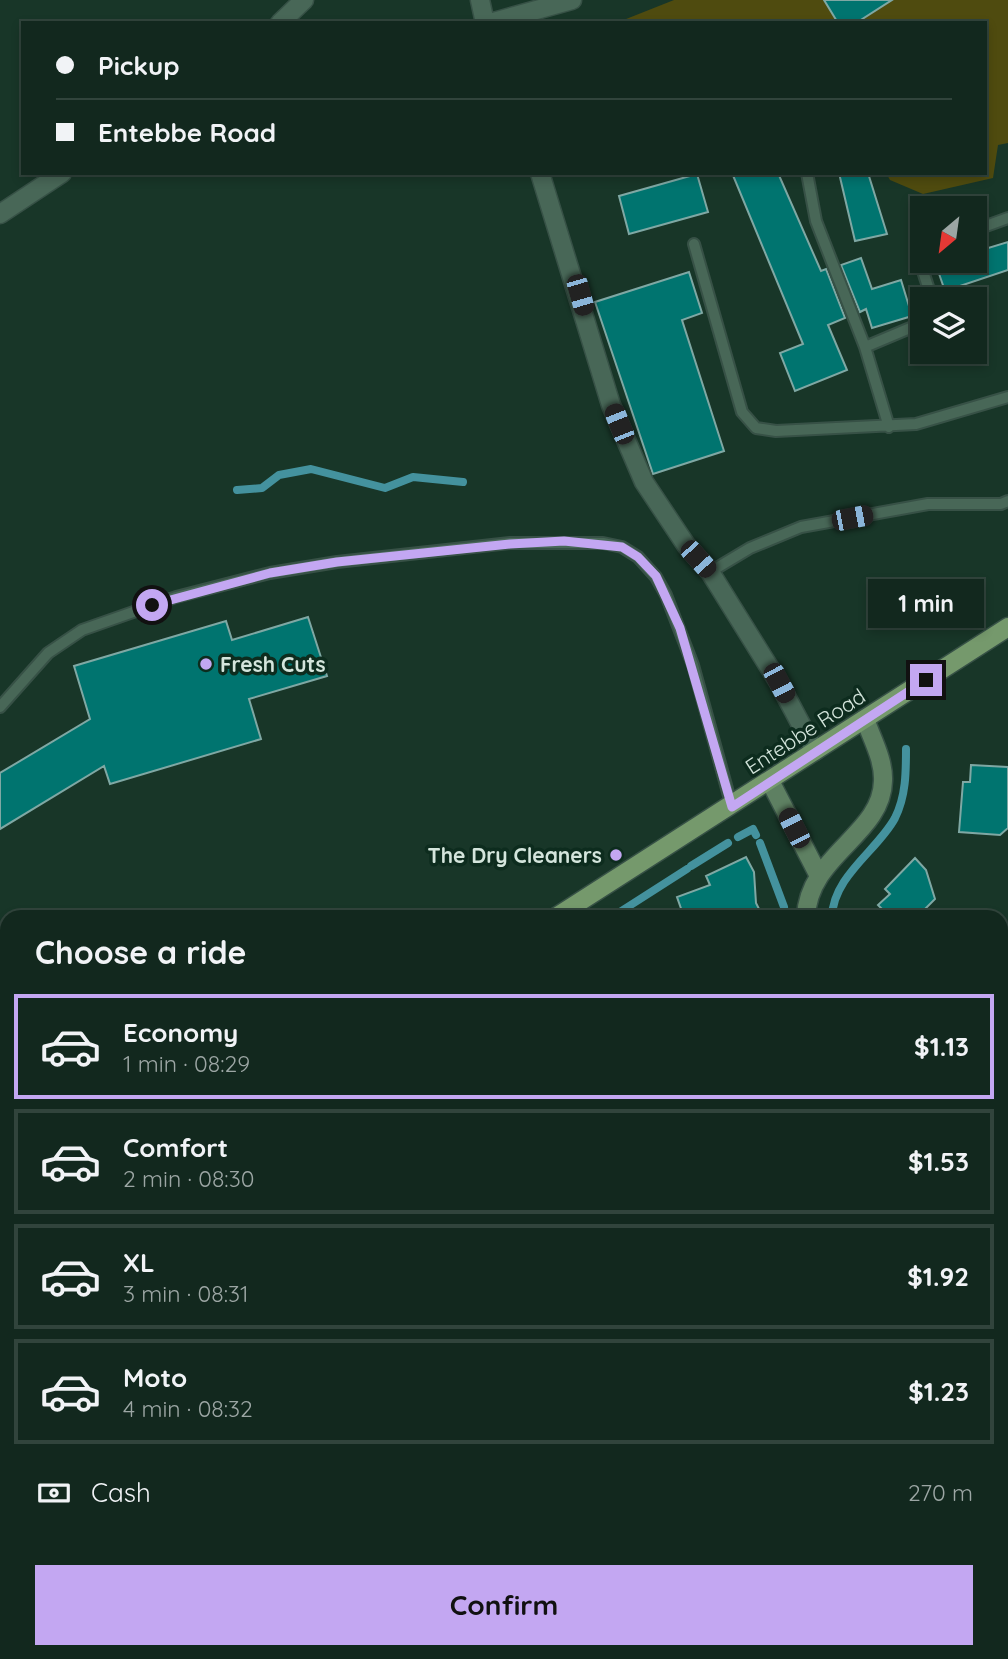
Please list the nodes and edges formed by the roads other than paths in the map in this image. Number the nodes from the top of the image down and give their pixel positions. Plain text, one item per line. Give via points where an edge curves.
1 (304, 0) edge
2 (480, 0) edge
3 (572, 0) edge
4 (282, 21) edge
5 (487, 21) edge
6 (495, 21) edge
7 (59, 175) edge
8 (541, 175) edge
9 (807, 175) edge
10 (0, 214) edge
11 (1008, 218) edge
12 (987, 226) edge
13 (694, 244) dead end
14 (910, 328) edge
15 (865, 348) junction
16 (1008, 397) edge
17 (889, 427) junction
18 (1008, 501) edge
19 (710, 572) junction
20 (1008, 627) edge
21 (0, 706) edge
22 (865, 719) junction
23 (815, 751) junction
24 (770, 781) junction
25 (732, 807) junction
26 (818, 874) junction
27 (566, 910) edge
28 (806, 910) edge

1 - 4 street
2 - 5 street
3 - 6 street
7 - 10 street
8 - 19 street via 626,442 644,482
9 - 15 lane via 816,221
11 - 12 lane
13 - 17 lane via 742,412 756,428
14 - 15 lane
15 - 17 lane
16 - 17 lane via 916,424
18 - 19 lane via 928,504 800,527 750,548
19 - 23 street
20 - 22 main road, Entebbe Road
21 - 25 lane via 48,653 82,630 176,597 337,562 510,544 603,543 638,557 666,595 693,665
22 - 23 main road, Entebbe Road
22 - 26 main road via 884,783 872,814
23 - 24 main road, Entebbe Road
24 - 25 main road, Entebbe Road
24 - 26 main road
25 - 27 main road, Entebbe Road
26 - 28 main road

